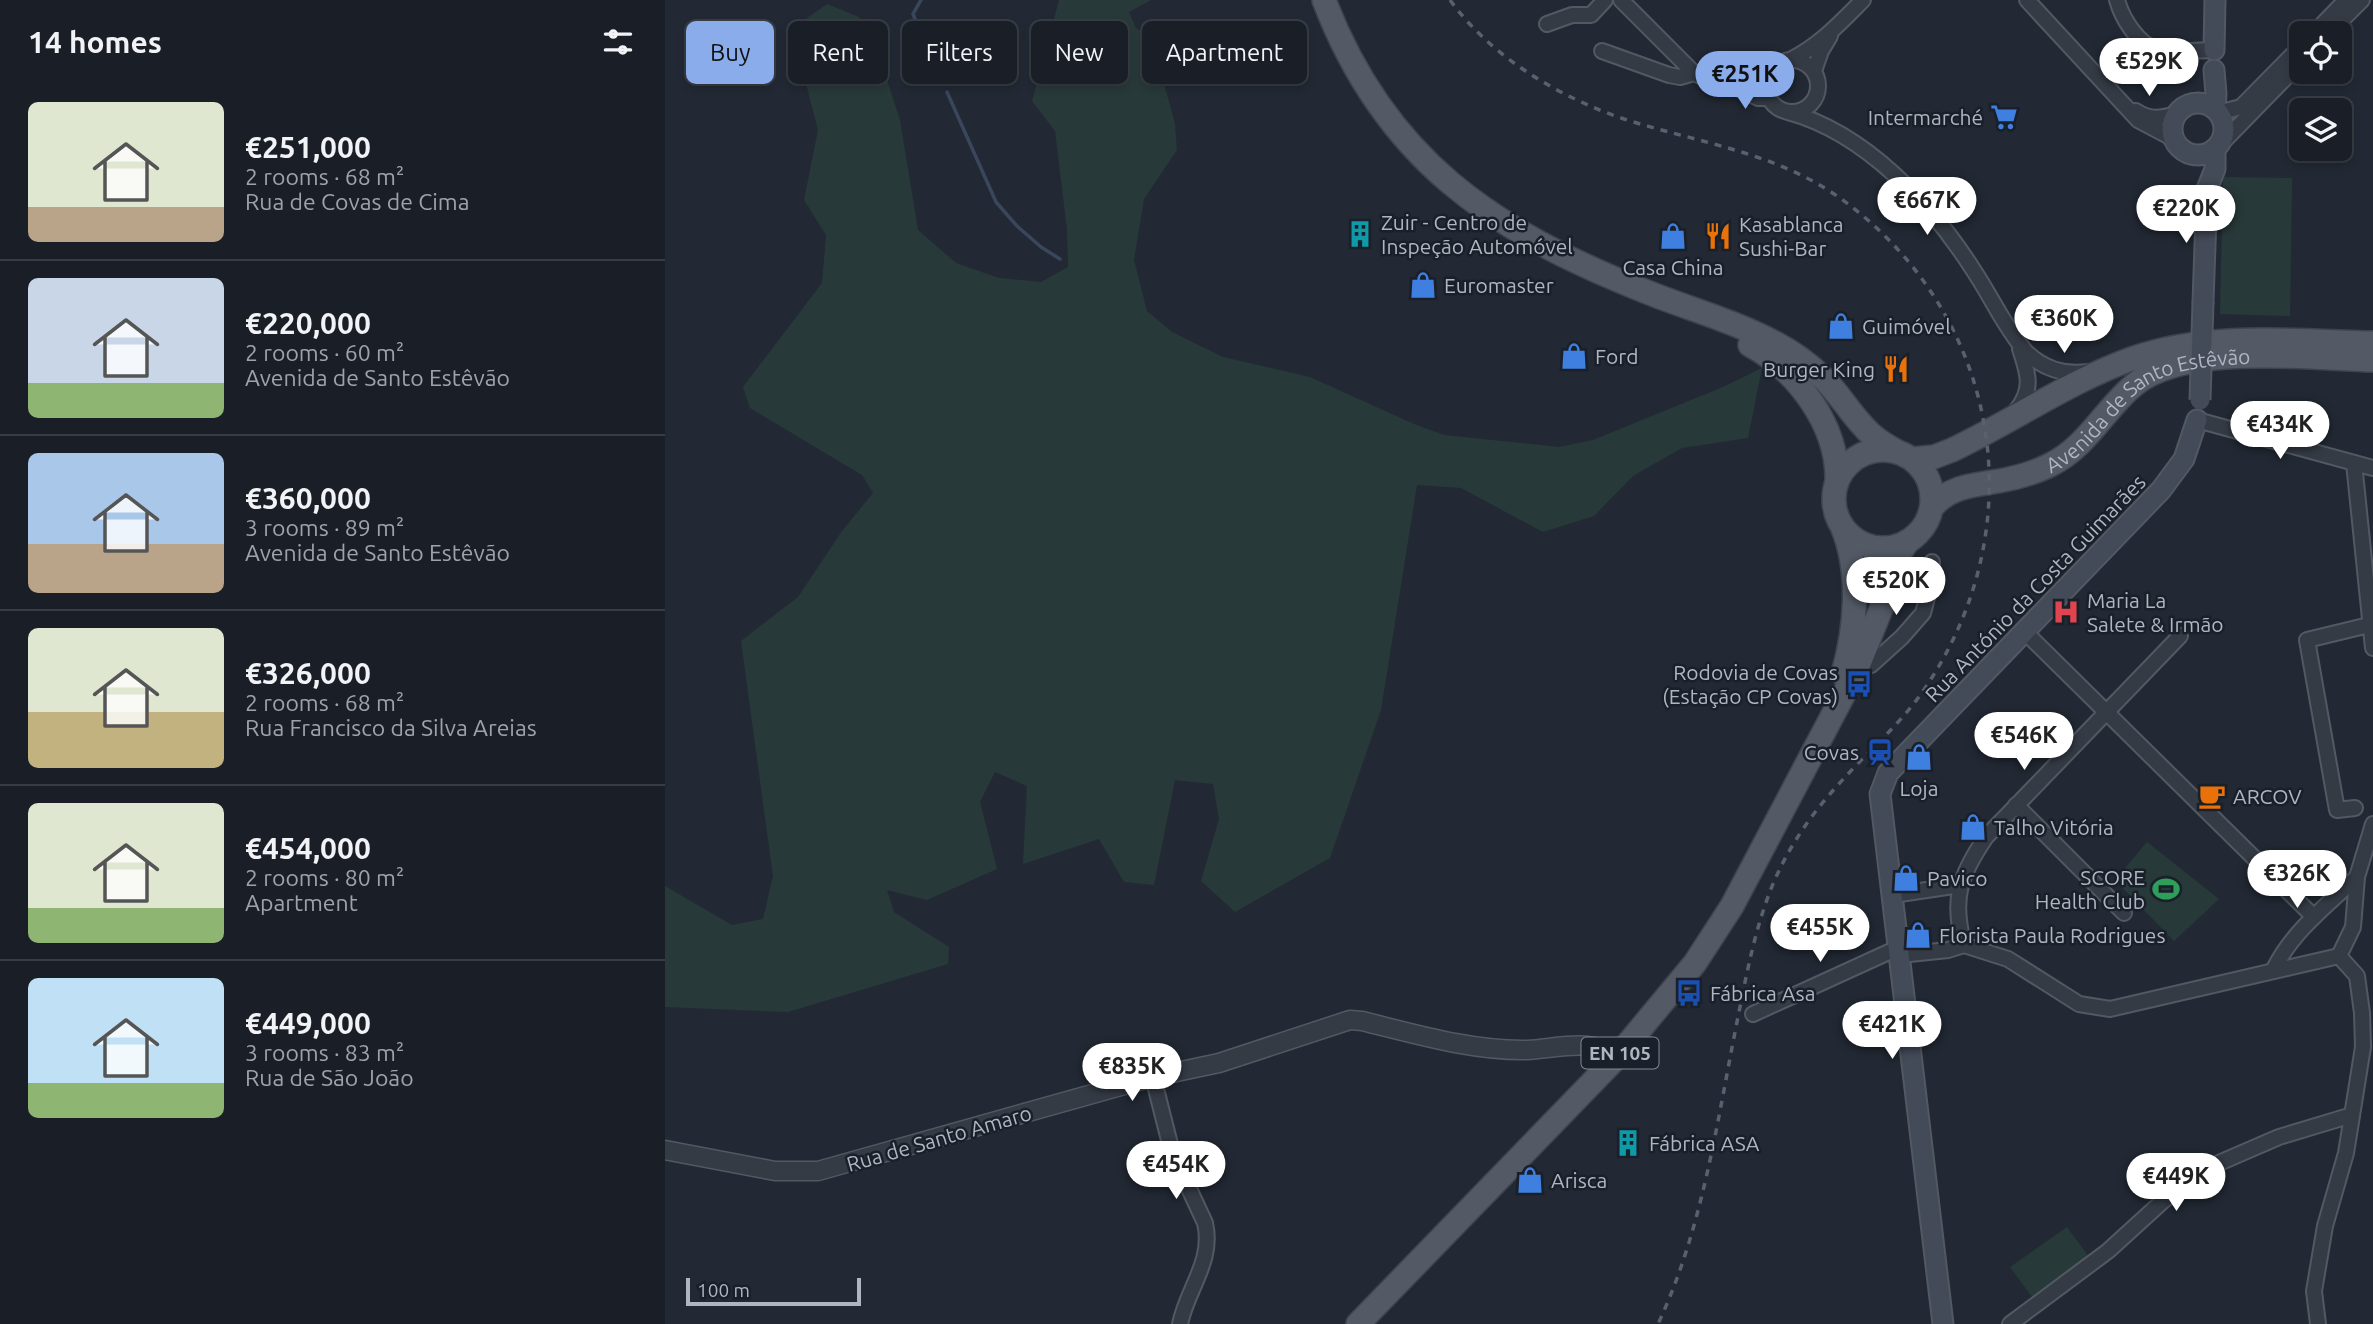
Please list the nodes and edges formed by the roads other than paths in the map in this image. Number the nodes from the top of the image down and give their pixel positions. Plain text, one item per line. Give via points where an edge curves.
1 (1324, 0) edge
2 (1605, 0) edge
3 (1621, 0) edge
4 (1863, 0) edge
5 (2027, 0) edge
6 (2117, 0) edge
7 (2215, 0) edge
8 (2346, 0) edge
9 (2361, 0) edge
10 (2326, 21) edge
11 (2341, 21) edge
12 (1547, 24) dead end
13 (1835, 29) junction
14 (2214, 50) junction
15 (1602, 51) dead end
16 (2289, 58) edge
17 (1792, 59) junction
18 (2214, 70) joint
19 (1814, 71) junction
20 (1694, 72) junction
21 (1768, 74) junction
22 (2289, 74) edge
23 (1733, 86) junction
24 (1817, 92) junction
25 (1768, 98) junction
26 (2118, 98) junction
27 (2210, 108) junction
28 (1788, 112) junction
29 (2177, 114) junction
30 (1834, 129) junction
31 (2173, 139) junction
32 (2217, 148) junction
33 (2193, 155) junction
34 (2207, 189) junction
35 (1671, 301) junction
36 (2373, 343) edge
37 (2018, 344) junction
38 (2373, 359) edge
39 (2108, 368) junction
40 (2200, 400) joint
41 (2008, 419) junction
42 (2197, 420) junction
43 (1905, 455) junction
44 (2354, 463) junction
45 (2373, 468) edge
46 (1837, 481) junction
47 (1932, 507) junction
48 (1840, 523) junction
49 (1908, 541) junction
50 (1932, 562) dead end
51 (2369, 625) junction
52 (2025, 632) junction
53 (2181, 636) dead end
54 (2373, 648) edge
55 (1856, 671) junction
56 (2106, 712) junction
57 (1822, 737) junction
58 (2016, 805) junction
59 (2355, 808) dead end
60 (2373, 824) edge
61 (2357, 877) junction
62 (1960, 885) junction
63 (1893, 895) junction
64 (2124, 913) dead end
65 (2314, 917) junction
66 (1964, 945) junction
67 (1900, 952) junction
68 (2339, 956) junction
69 (2274, 969) junction
70 (1753, 1014) dead end
71 (1617, 1057) junction
72 (1153, 1077) junction
73 (2352, 1115) junction
74 (665, 1150) edge
75 (1180, 1324) edge
76 (1358, 1324) edge
77 (1943, 1324) edge
78 (2010, 1324) edge
79 (2318, 1324) edge

1 - 35 main road, EN 105 via 1353,64 1392,126 1452,186 1540,243
2 - 12 street via 1591,15 1572,15
3 - 20 street
4 - 13 street
5 - 26 street
6 - 14 street via 2136,36 2156,50
7 - 14 main road
8 - 10 street
9 - 11 street
13 - 17 street
13 - 19 street
14 - 18 street
15 - 20 street via 1669,75
16 - 27 street via 2241,107
17 - 19 street
17 - 21 street via 1777,64
18 - 27 main road via 2216,94
19 - 24 street
20 - 23 street
21 - 23 street
21 - 25 street
22 - 32 street
23 - 25 street
24 - 28 street via 1806,108
24 - 30 street via 1825,118
25 - 28 street
26 - 29 street via 2151,118
26 - 31 street via 2138,120
27 - 29 main road via 2183,108
27 - 32 main road via 2224,129
28 - 30 street
29 - 31 main road
30 - 37 street via 1886,169 1927,209 1974,271
31 - 33 main road
32 - 33 main road
32 - 34 main road
33 - 34 main road
34 - 40 main road, bridge
35 - 43 main road, EN 105 via 1748,330 1794,355 1823,378 1862,426
35 - 46 main road, EN 105 via 1761,351 1794,380 1821,417 1834,453
36 - 39 main road, Avenida de Santo Estêvão via 2188,344
37 - 39 street via 2039,364 2057,371 2086,373
37 - 41 street via 2029,388
38 - 47 main road, Avenida de Santo Estêvão via 2227,357 2167,367 2132,386 2089,435 2051,465 1964,486
39 - 41 main road, Avenida de Santo Estêvão
40 - 42 street, Rua António da Costa Guimarães
41 - 43 main road, Avenida de Santo Estêvão via 1934,457
42 - 44 street
42 - 52 main road, Rua António da Costa Guimarães via 2184,459 2161,489
43 - 46 main road via 1882,449 1868,452 1854,459
43 - 47 main road, EN 105 via 1929,480
44 - 45 street
44 - 51 street
46 - 48 main road, EN 105 via 1835,510
47 - 49 main road, EN 105 via 1924,526
48 - 49 main road via 1863,544 1878,548
48 - 57 main road, EN 105 via 1851,551 1854,617 1844,673
49 - 55 main road, EN 105 via 1895,560
50 - 55 street via 1923,613 1871,665
51 - 54 street
51 - 59 street via 2307,640 2337,810
52 - 56 street
52 - 63 main road, Rua António da Costa Guimarães via 1888,773 1881,794
53 - 56 street
55 - 57 main road, EN 105
56 - 58 street
56 - 65 street
57 - 71 main road, EN 105 via 1716,932
58 - 62 street via 1986,837
58 - 64 street
60 - 61 street
61 - 65 street
61 - 68 street via 2353,927
62 - 63 street
62 - 66 street via 1958,923
63 - 67 main road
65 - 69 street via 2283,951
66 - 67 street
66 - 69 street via 2008,959 2079,1004 2110,1009
67 - 70 street via 1891,951
67 - 77 main road
68 - 69 street
68 - 73 street via 2357,976 2363,1013 2363,1047
71 - 72 street, Rua de Santo Amaro via 1586,1046 1489,1048 1350,1020 1219,1063
71 - 76 main road, EN 105
72 - 74 street, Rua de Santo Amaro via 818,1171 775,1171
72 - 75 street via 1172,1152 1207,1232 1206,1256
73 - 78 street via 2279,1137 2212,1166
73 - 79 street via 2314,1291

